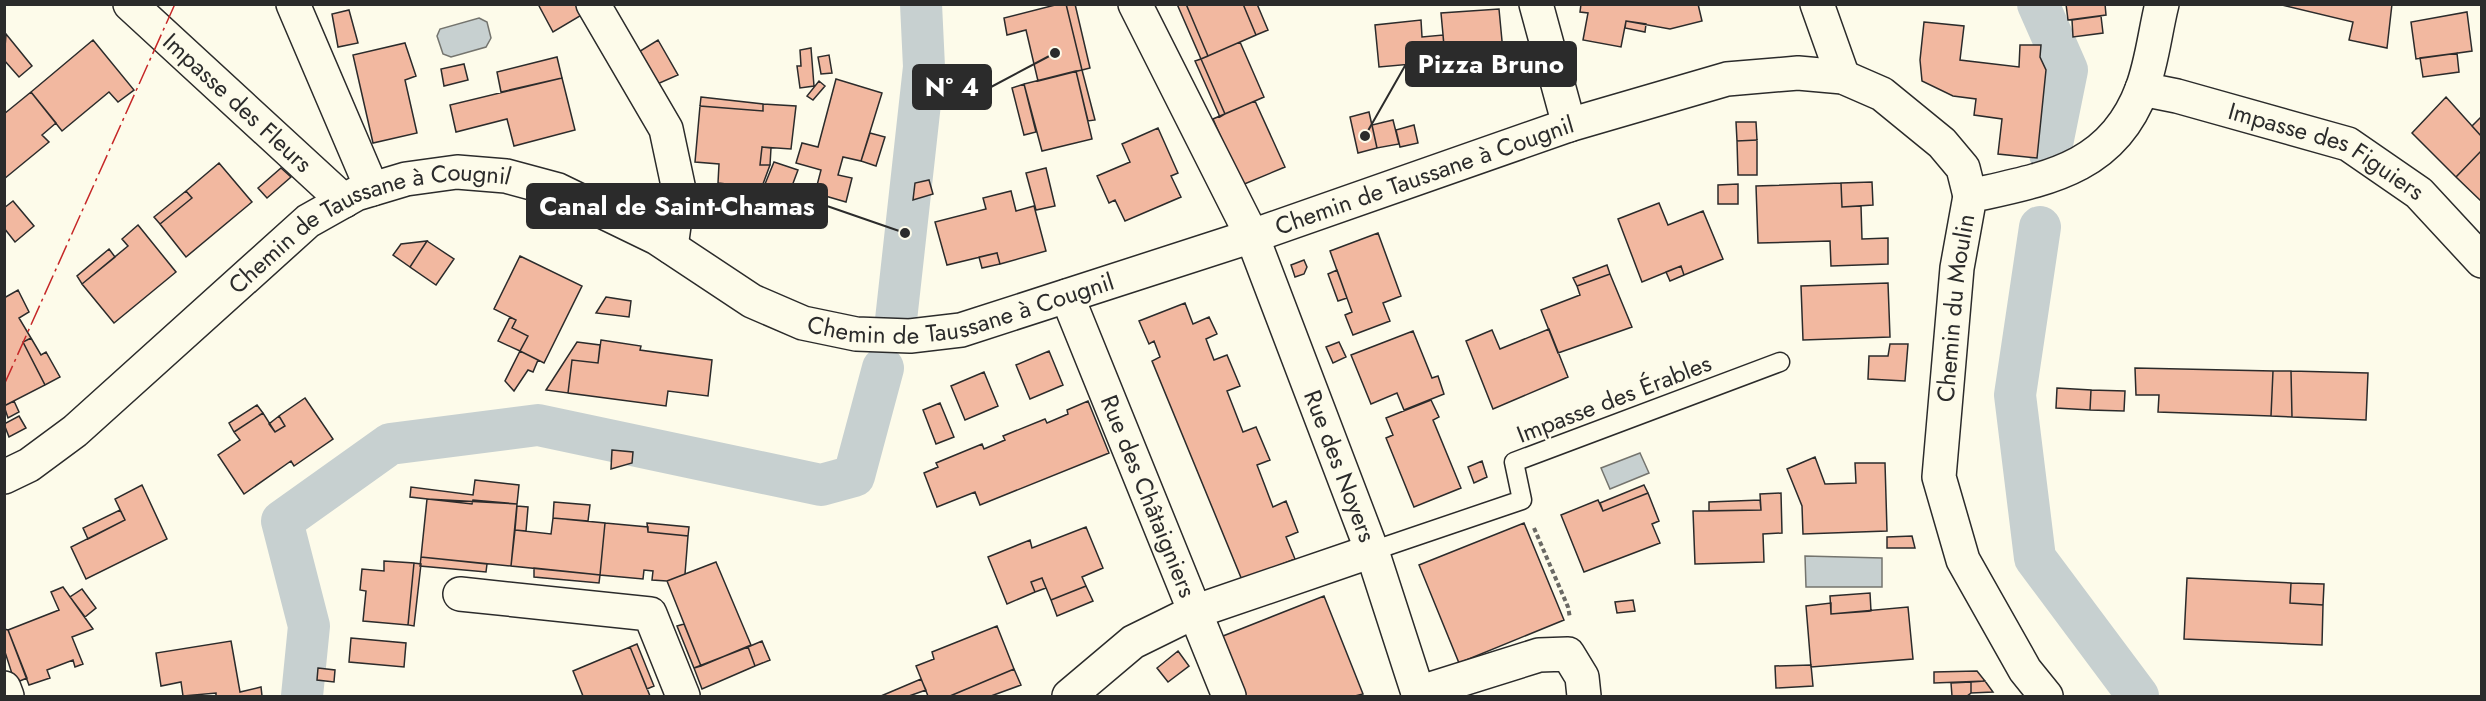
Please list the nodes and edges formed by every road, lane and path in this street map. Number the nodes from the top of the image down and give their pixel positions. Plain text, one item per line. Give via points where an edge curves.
1 (130, 4) edge
2 (293, 4) edge
3 (593, 4) edge
4 (1135, 4) edge
5 (1536, 4) edge
6 (1817, 4) edge
7 (2162, 4) edge
8 (1843, 77) junction
9 (2142, 89) junction
10 (1569, 125) junction
11 (358, 195) junction
12 (1970, 196) junction
13 (1252, 236) junction
14 (671, 247) junction
15 (2481, 261) edge
16 (1067, 296) junction
17 (1780, 362) dead end
18 (4, 477) edge
19 (1522, 500) junction
20 (1372, 551) junction
21 (460, 594) dead end
22 (1194, 612) junction
23 (1568, 654) junction
24 (4, 688) edge
25 (1419, 695) edge
26 (7, 696) edge
27 (683, 696) edge
28 (1069, 696) edge
29 (1229, 696) edge
30 (1584, 696) edge
31 (2046, 696) edge

1 - 11 street, Impasse des Fleurs
2 - 11 street
3 - 14 street via 666,129 679,190
4 - 13 street, Rue des Noyers
5 - 10 street
6 - 8 street
7 - 9 street, Chemin du Moulin
8 - 10 street, Chemin de Taussane à Cougnil via 1798,74 1727,79
8 - 12 street, Chemin de Taussane à Cougnil via 1882,94 1942,143 1963,168
9 - 12 street, Chemin du Moulin via 2115,138 2085,162 2049,178
9 - 15 street, Impasse des Figuiers via 2348,144 2419,193
10 - 13 street, Chemin de Taussane à Cougnil
11 - 14 street, Chemin de Taussane à Cougnil via 406,179 457,172 506,176 558,190
11 - 18 street, Chemin de Taussane à Cougnil via 308,221 75,431 29,465
12 - 31 street, Chemin du Moulin via 1957,268 1939,477 1963,560 2025,670
13 - 16 street, Chemin de Taussane à Cougnil
13 - 20 street, Rue des Noyers
14 - 16 street, Chemin de Taussane à Cougnil via 752,301 803,323 856,334 910,336 962,330
16 - 22 street, Rue des Châtaigniers
17 - 19 lane, Impasse des Érables via 1514,462
19 - 20 lane
19 - 23 path via 1568,607 1573,635
20 - 22 street
20 - 25 street, Rue des Noyers
21 - 27 street via 650,614
22 - 28 street via 1133,642
22 - 29 street, Rue des Châtaigniers
23 - 25 street via 1539,655
23 - 30 street via 1582,677
24 - 26 street

